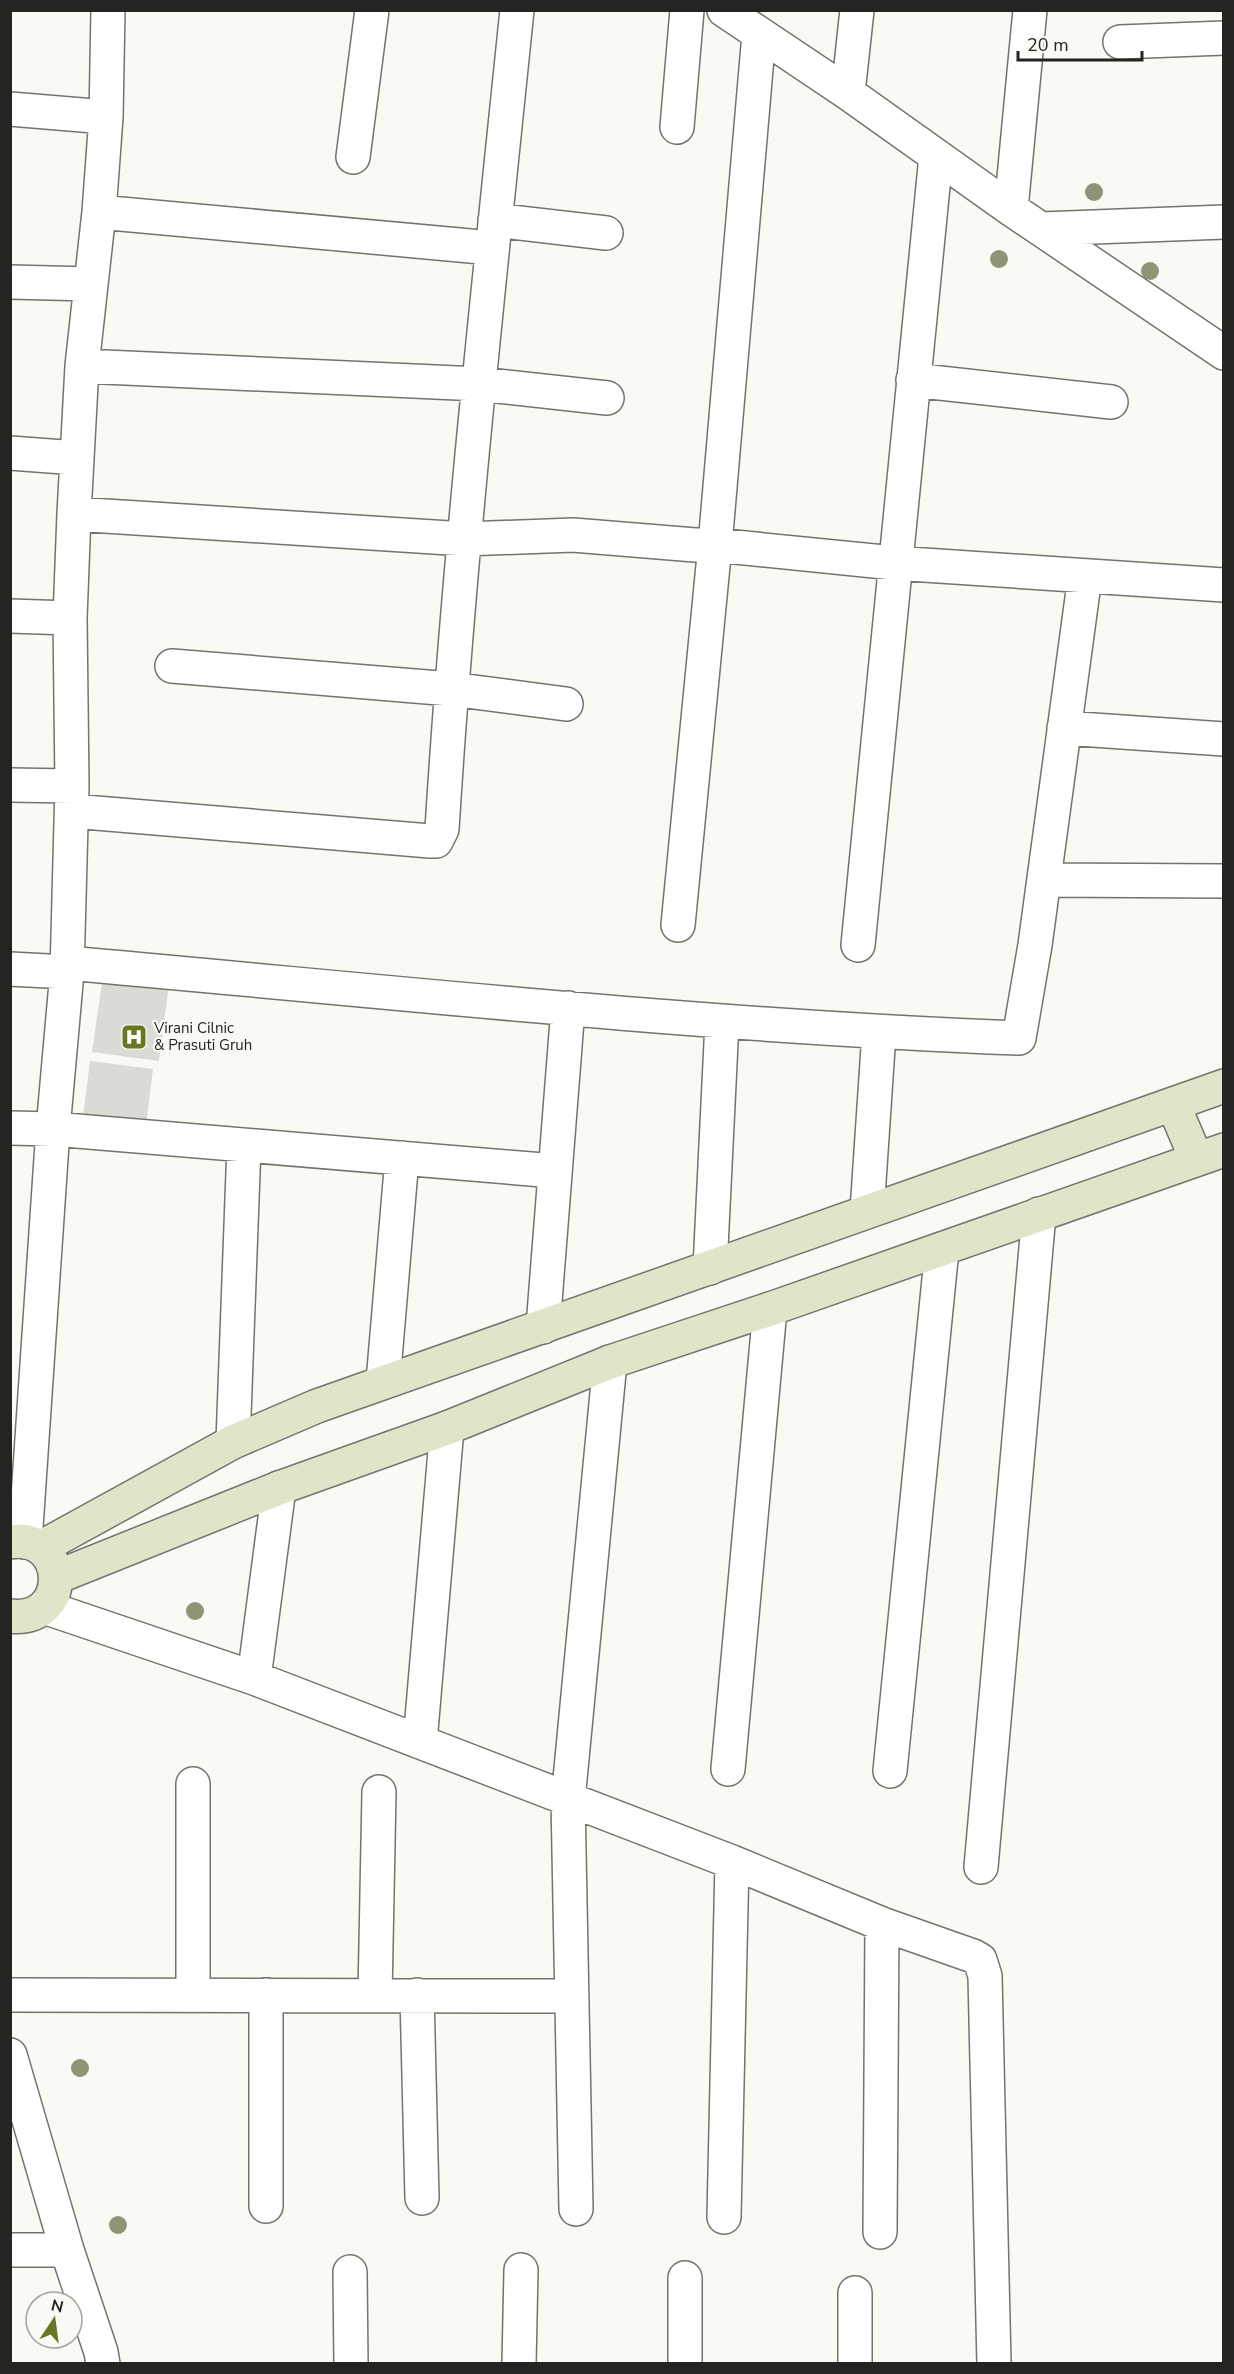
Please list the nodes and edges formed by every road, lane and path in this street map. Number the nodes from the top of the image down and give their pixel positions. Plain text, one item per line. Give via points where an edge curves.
1 (108, 10) edge
2 (372, 10) edge
3 (517, 10) edge
4 (687, 10) edge
5 (724, 10) edge
6 (857, 10) edge
7 (1030, 10) edge
8 (759, 34) junction
9 (1224, 38) edge
10 (1120, 42) dead end
11 (848, 93) junction
12 (10, 109) edge
13 (106, 117) junction
14 (677, 127) dead end
15 (936, 156) junction
16 (353, 157) dead end
17 (1011, 209) junction
18 (99, 212) junction
19 (1224, 222) edge
20 (1042, 229) junction
21 (606, 233) dead end
22 (494, 234) junction
23 (10, 282) edge
24 (91, 284) junction
25 (1224, 353) edge
26 (82, 366) junction
27 (913, 380) junction
28 (479, 384) junction
29 (607, 398) dead end
30 (1112, 402) dead end
31 (10, 453) edge
32 (77, 458) junction
33 (74, 514) junction
34 (465, 539) junction
35 (715, 545) junction
36 (894, 563) junction
37 (1084, 576) junction
38 (1224, 585) edge
39 (10, 616) edge
40 (70, 618) junction
41 (172, 666) dead end
42 (451, 689) junction
43 (566, 704) dead end
44 (1064, 728) junction
45 (1224, 739) edge
46 (10, 785) edge
47 (72, 799) junction
48 (1044, 880) junction
49 (1224, 880) edge
50 (678, 925) dead end
51 (858, 945) dead end
52 (67, 967) junction
53 (10, 969) edge
54 (568, 1008) junction
55 (722, 1022) junction
56 (879, 1033) junction
57 (1224, 1086) edge
58 (1173, 1104) junction
59 (10, 1128) edge
60 (53, 1129) junction
61 (244, 1145) junction
62 (1210, 1154) edge
63 (402, 1158) junction
64 (555, 1171) junction
65 (867, 1211) junction
66 (1039, 1214) junction
67 (942, 1249) junction
68 (710, 1268) junction
69 (770, 1309) junction
70 (543, 1327) junction
71 (610, 1362) junction
72 (383, 1382) junction
73 (447, 1428) junction
74 (233, 1442) junction
75 (279, 1488) junction
76 (25, 1544) edge
77 (57, 1577) junction
78 (44, 1607) junction
79 (10, 1616) edge
80 (254, 1678) junction
81 (420, 1742) junction
82 (728, 1769) dead end
83 (890, 1771) dead end
84 (193, 1784) dead end
85 (379, 1792) dead end
86 (568, 1800) junction
87 (732, 1862) junction
88 (981, 1867) dead end
89 (882, 1924) junction
90 (10, 1995) edge
91 (193, 1995) junction
92 (266, 1995) junction
93 (375, 1995) junction
94 (417, 1995) junction
95 (572, 1996) junction
96 (11, 2058) edge
97 (422, 2198) dead end
98 (266, 2206) dead end
99 (576, 2209) dead end
100 (724, 2217) dead end
101 (880, 2232) dead end
102 (10, 2250) edge
103 (67, 2250) junction
104 (521, 2270) dead end
105 (350, 2272) dead end
106 (685, 2278) dead end
107 (855, 2293) dead end
108 (103, 2364) edge
109 (351, 2364) edge
110 (519, 2364) edge
111 (685, 2364) edge
112 (855, 2364) edge
113 (994, 2364) edge

1 - 13 street
2 - 16 street
3 - 22 street
4 - 14 street
5 - 8 street
6 - 11 street
7 - 17 street
8 - 11 street
8 - 35 street
9 - 10 street
11 - 15 street
12 - 13 street
13 - 18 street
15 - 17 street
15 - 27 street
17 - 20 street
18 - 22 street
18 - 24 street
19 - 20 street
20 - 25 street
21 - 22 street
22 - 28 street
23 - 24 street
24 - 26 street
26 - 28 street
26 - 32 street
27 - 30 street
27 - 36 street
28 - 29 street
28 - 34 street
31 - 32 street
32 - 33 street
33 - 34 street
33 - 40 street
34 - 35 street via 573,535
34 - 42 street
35 - 36 street
35 - 50 street
36 - 37 street
36 - 51 street
37 - 38 street
37 - 44 street
39 - 40 street
40 - 47 street
41 - 42 street
42 - 43 street
42 - 47 street via 442,830 436,841
44 - 45 street
44 - 48 street
46 - 47 street
47 - 52 street
48 - 49 street
48 - 56 street via 1019,1038
52 - 53 street
52 - 54 street
52 - 60 street
54 - 55 street
54 - 64 street
55 - 56 street
55 - 68 street
56 - 65 street
57 - 58 street
58 - 62 street
58 - 65 street
59 - 60 street
60 - 61 street
60 - 76 street
61 - 63 street
61 - 74 street
62 - 66 street
63 - 64 street
63 - 72 street
64 - 70 street
65 - 68 street
66 - 67 street
66 - 88 street
67 - 69 street
67 - 83 street
68 - 70 street
69 - 71 street
69 - 82 street
70 - 72 street
71 - 73 street
71 - 86 street
72 - 74 street
73 - 75 street
73 - 81 street
74 - 76 street
75 - 77 street
75 - 80 street
76 - 77 street via 54,1566
77 - 78 street via 56,1588
78 - 79 street via 33,1614
78 - 80 street
80 - 81 street
81 - 86 street
84 - 91 street
85 - 93 street
86 - 87 street
86 - 95 street
87 - 89 street
87 - 100 street
89 - 101 street
89 - 113 street via 973,1956 984,1967
90 - 91 street
91 - 92 street
92 - 93 street
92 - 98 street
93 - 94 street
94 - 95 street
94 - 97 street
95 - 99 street
96 - 103 street
102 - 103 street
103 - 108 street
104 - 110 street
105 - 109 street
106 - 111 street
107 - 112 street

